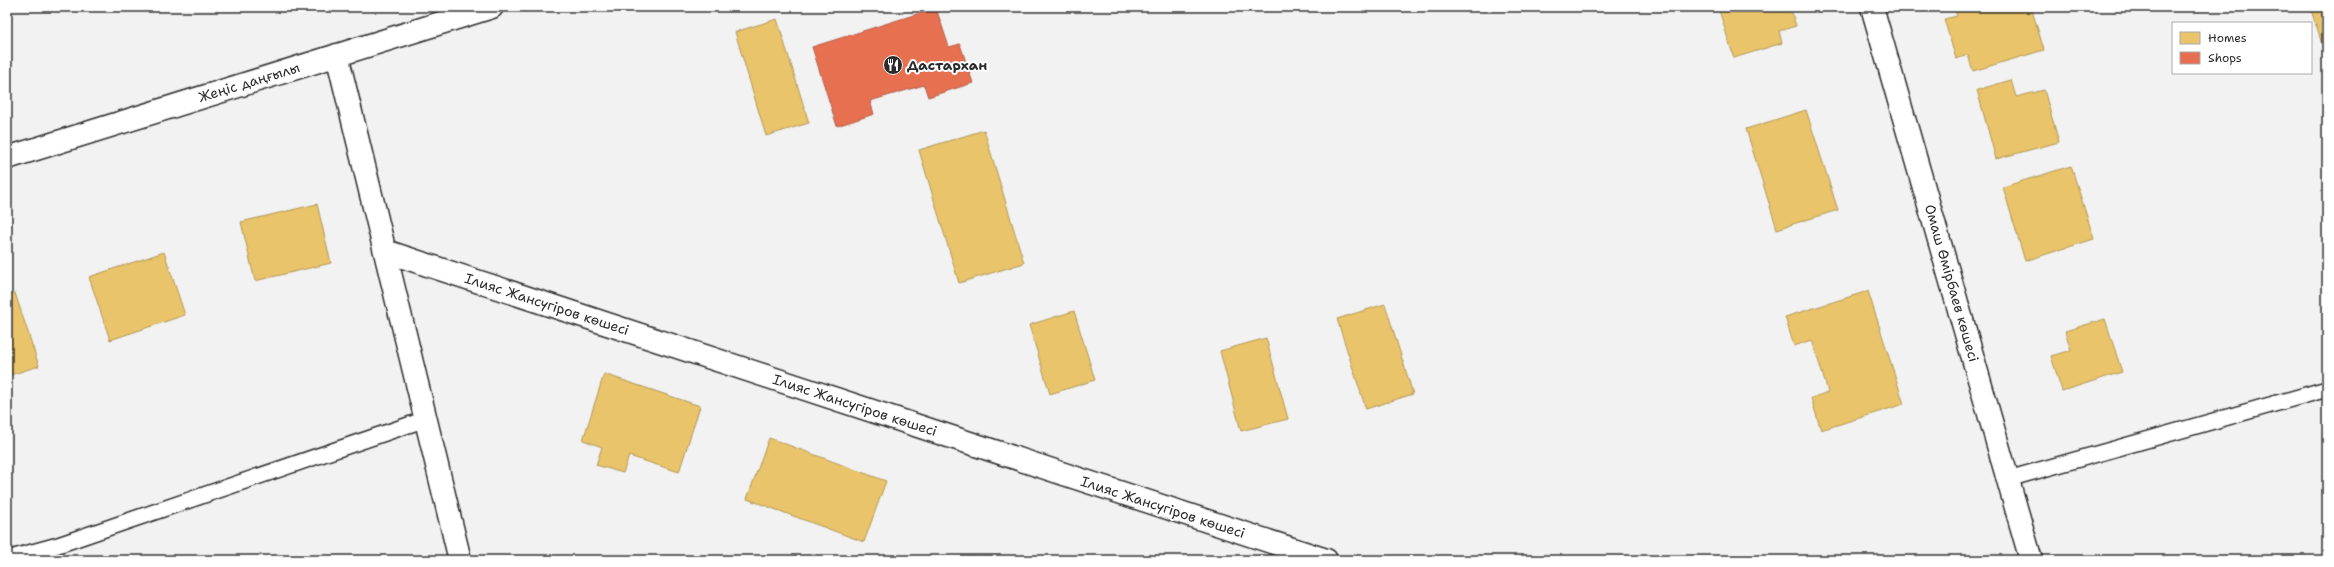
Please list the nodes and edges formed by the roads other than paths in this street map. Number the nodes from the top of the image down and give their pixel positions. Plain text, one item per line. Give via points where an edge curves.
1 (1872, 7) edge
2 (484, 8) edge
3 (337, 55) junction
4 (7, 158) edge
5 (385, 251) junction
6 (2327, 389) edge
7 (426, 419) junction
8 (2008, 479) junction
9 (7, 559) edge
10 (460, 560) edge
11 (1326, 560) edge
12 (2031, 560) edge

1 - 8 street, Омаш Өмірбаев көшесі
2 - 3 street, Жеңіс даңғылы
3 - 4 street, Жеңіс даңғылы
3 - 5 street
5 - 7 street
5 - 11 street, Ілияс Жансүгіров көшесі
6 - 8 lane
7 - 9 lane via 58,545
7 - 10 street
8 - 12 street, Омаш Өмірбаев көшесі

